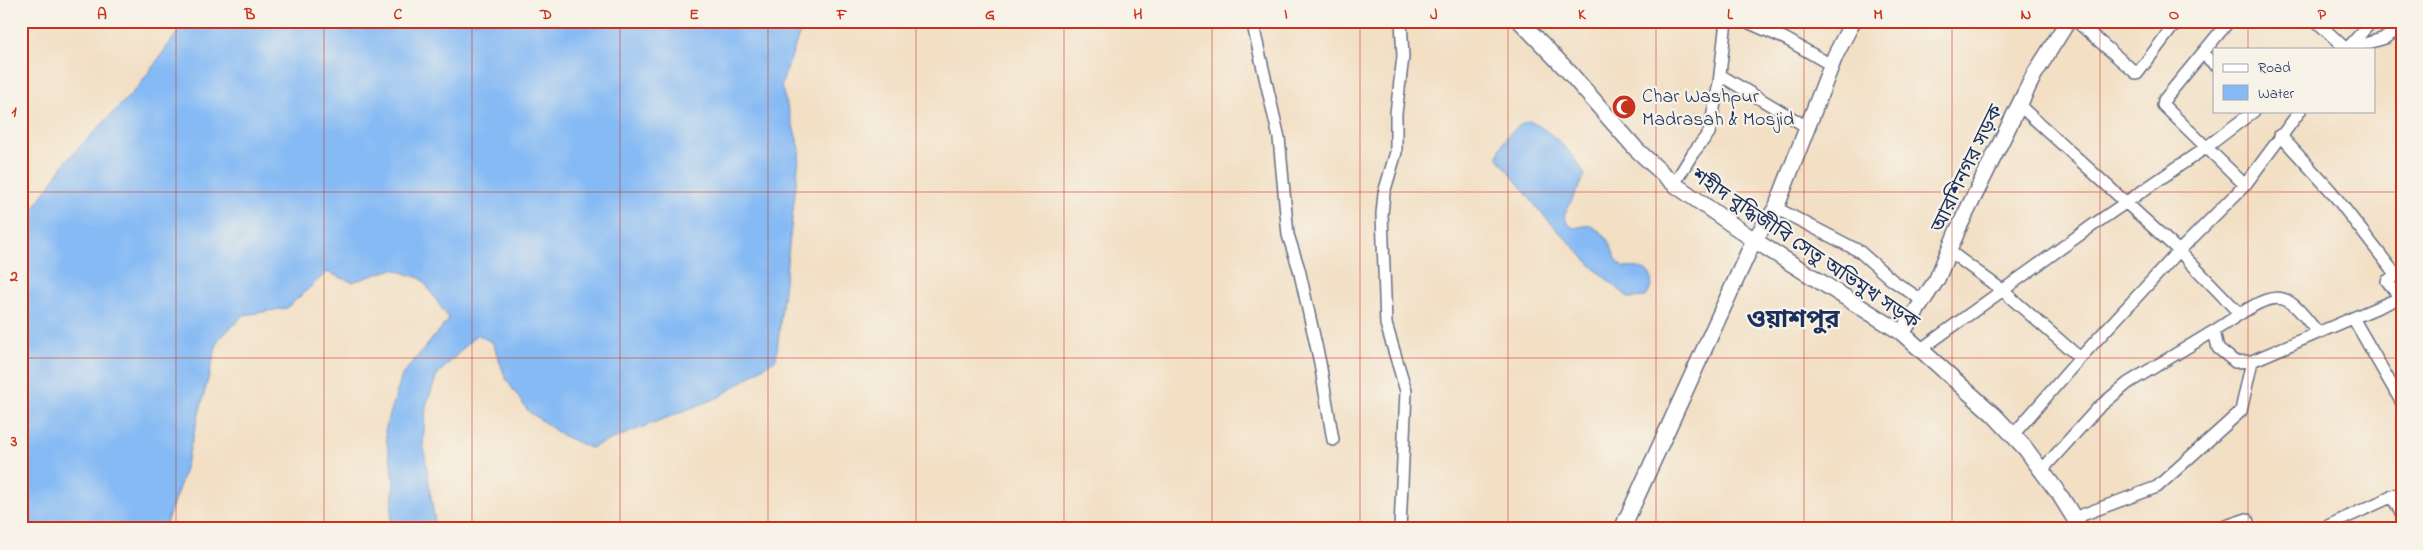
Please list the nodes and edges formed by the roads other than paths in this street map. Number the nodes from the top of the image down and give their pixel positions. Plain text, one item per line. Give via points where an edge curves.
1 (1252, 21) edge
2 (1401, 21) edge
3 (1520, 21) edge
4 (1726, 21) edge
5 (1745, 21) edge
6 (1853, 21) edge
7 (2068, 21) edge
8 (2076, 21) edge
9 (2177, 21) edge
10 (2229, 21) edge
11 (2316, 21) edge
12 (2372, 21) edge
13 (2402, 27) edge
14 (2346, 48) edge
15 (2348, 48) edge
16 (2350, 48) edge
17 (2203, 54) junction
18 (2213, 63) edge
19 (1831, 65) junction
20 (1720, 75) junction
21 (2019, 104) junction
22 (2253, 112) edge
23 (2299, 112) edge
24 (1807, 127) junction
25 (2280, 135) junction
26 (2208, 146) junction
27 (1674, 184) junction
28 (2245, 185) junction
29 (2127, 202) junction
30 (1776, 208) junction
31 (1754, 240) junction
32 (1949, 251) junction
33 (2179, 252) junction
34 (2002, 290) junction
35 (2401, 298) edge
36 (1924, 301) junction
37 (2240, 314) junction
38 (2353, 318) junction
39 (2214, 331) junction
40 (1902, 333) junction
41 (2318, 333) junction
42 (1924, 347) dead end
43 (2080, 358) junction
44 (2252, 361) junction
45 (2402, 403) edge
46 (2013, 435) junction
47 (1333, 440) dead end
48 (2042, 470) junction
49 (2397, 494) edge
50 (2402, 515) edge
51 (2078, 523) edge
52 (1400, 529) edge
53 (1622, 529) edge
54 (2217, 529) edge
55 (2250, 529) edge
56 (2321, 529) edge

1 - 47 street via 1279,138 1288,235 1320,363
2 - 52 street via 1403,57 1396,113 1396,152 1384,192 1382,214 1386,324 1406,391
3 - 27 street, শহীদ বুদ্ধিজীবি সেতু অভিমুখ সড়ক via 1636,149
4 - 20 street
5 - 19 street via 1786,39
6 - 19 street
7 - 21 street, আরশিনগর সড়ক
8 - 9 street via 2137,74
10 - 17 street
11 - 14 street
12 - 15 street
13 - 16 street via 2385,38
17 - 18 street
17 - 26 street via 2163,105
19 - 24 street
20 - 24 street
20 - 27 street via 1708,133
21 - 29 street
21 - 32 street, আরশিনগর সড়ক
22 - 26 street
23 - 25 street
24 - 30 street
25 - 28 street
25 - 35 street via 2332,191 2396,274 2387,281
26 - 28 street
26 - 29 street
27 - 31 street, শহীদ বুদ্ধিজীবি সেতু অভিমুখ সড়ক
28 - 33 street
29 - 33 street
29 - 34 street
30 - 31 street
30 - 36 street via 1859,251 1892,280
31 - 40 street, শহীদ বুদ্ধিজীবি সেতু অভিমুখ সড়ক
31 - 53 street
32 - 34 street
32 - 36 street, আরশিনগর সড়ক
33 - 37 street
33 - 43 street
34 - 42 street
34 - 43 street
35 - 38 street
36 - 40 street, আরশিনগর সড়ক
37 - 39 street
37 - 41 street via 2272,297 2283,298 2296,306
38 - 41 street
38 - 45 street
39 - 44 street via 2218,348 2235,362
39 - 48 street via 2128,383 2098,408
40 - 46 street, শহীদ বুদ্ধিজীবি সেতু অভিমুখ সড়ক
41 - 44 street
43 - 46 street
44 - 51 street via 2241,411 2157,486
46 - 48 street, শহীদ বুদ্ধিজীবি সেতু অভিমুখ সড়ক
48 - 51 street, শহীদ বুদ্ধিজীবি সেতু অভিমুখ সড়ক
49 - 50 street
49 - 56 street
54 - 55 street via 2247,519

